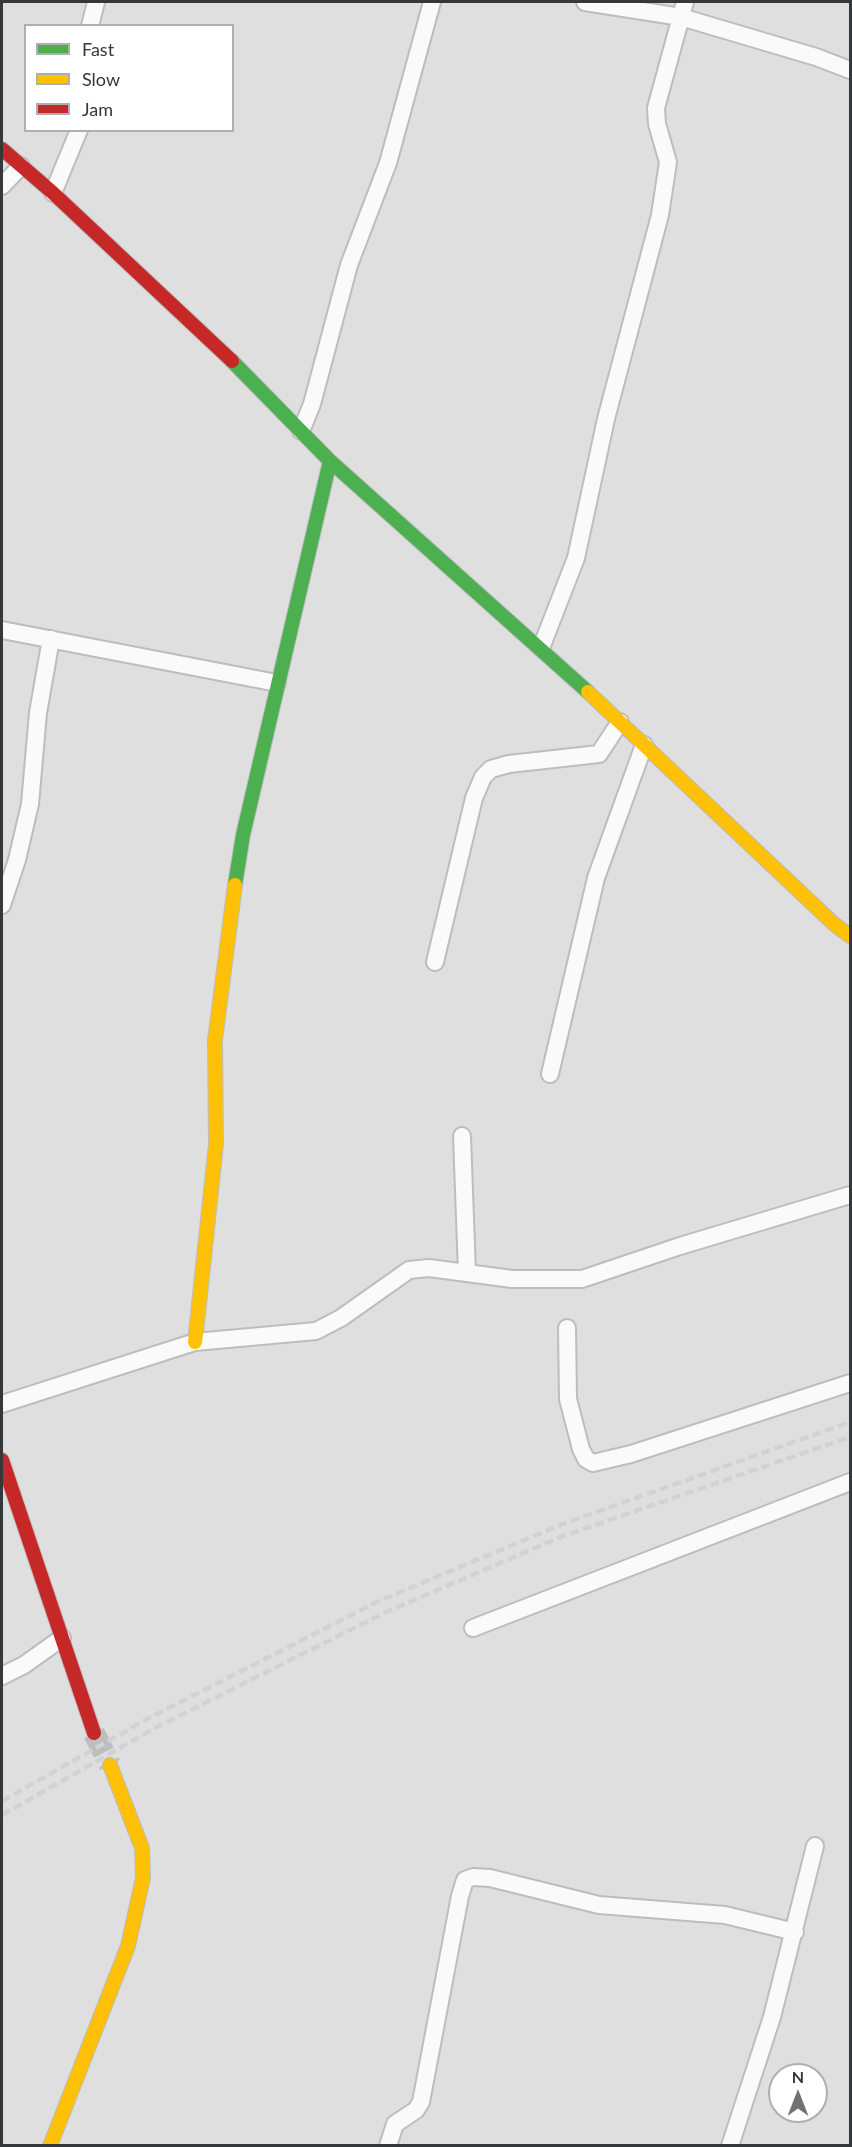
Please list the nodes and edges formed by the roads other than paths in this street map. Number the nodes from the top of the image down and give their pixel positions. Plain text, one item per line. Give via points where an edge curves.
1 (96, 2) edge
2 (432, 2) edge
3 (585, 2) edge
4 (683, 9) edge
5 (90, 24) edge
6 (850, 70) edge
7 (78, 132) edge
8 (2, 149) edge
9 (21, 166) junction
10 (2, 186) edge
11 (53, 193) junction
12 (301, 431) junction
13 (330, 460) junction
14 (2, 630) edge
15 (51, 639) junction
16 (541, 648) junction
17 (277, 682) junction
18 (620, 722) junction
19 (644, 745) junction
20 (2, 904) edge
21 (850, 936) edge
22 (435, 962) dead end
23 (550, 1074) dead end
24 (462, 1136) dead end
25 (850, 1195) edge
26 (467, 1273) junction
27 (567, 1328) dead end
28 (195, 1342) junction
29 (850, 1383) edge
30 (2, 1404) edge
31 (2, 1460) edge
32 (850, 1482) edge
33 (473, 1628) dead end
34 (62, 1638) junction
35 (2, 1676) edge
36 (94, 1733) tunnel mouth
37 (110, 1765) tunnel mouth
38 (815, 1846) dead end
39 (795, 1932) junction
40 (50, 2145) edge
41 (388, 2145) edge
42 (730, 2145) edge

1 - 5 street
2 - 12 street via 388,163 349,265 312,404
3 - 4 street
4 - 6 street
4 - 16 street via 656,108 668,162 660,215 606,418 576,558
7 - 11 street
8 - 9 street
9 - 10 street
9 - 11 street
11 - 12 street via 213,341
12 - 13 street
13 - 16 street
13 - 17 street
14 - 15 street
15 - 17 street
15 - 20 street via 38,713 30,804
16 - 18 street
17 - 28 street via 243,835 221,977 216,1040 216,1144
18 - 19 street
18 - 22 street via 599,754 509,764 491,769 483,777 474,798
19 - 21 street
19 - 23 street via 596,878
24 - 26 street
25 - 26 street via 582,1279 512,1279
26 - 28 street via 422,1267 409,1270 341,1318 316,1330
27 - 29 street via 568,1399 581,1449 593,1463
28 - 30 street
31 - 34 street
32 - 33 street
34 - 35 street
34 - 36 street
37 - 40 street via 142,1848 143,1878 129,1946
38 - 39 street
39 - 41 street via 725,1914 600,1905 490,1878 465,1880 422,2102 394,2124
39 - 42 street

